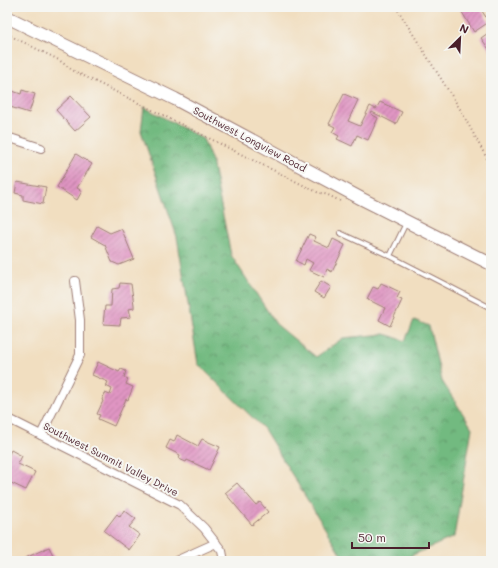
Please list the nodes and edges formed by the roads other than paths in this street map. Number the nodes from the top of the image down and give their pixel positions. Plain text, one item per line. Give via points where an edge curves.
1 (7, 17) edge
2 (7, 137) edge
3 (41, 148) dead end
4 (407, 221) junction
5 (340, 234) dead end
6 (390, 256) junction
7 (491, 264) edge
8 (75, 281) dead end
9 (491, 308) edge
10 (7, 418) edge
11 (41, 435) junction
12 (216, 543) junction
13 (176, 561) edge
14 (224, 561) edge

1 - 4 street, Southwest Longview Road via 175,99
2 - 3 street
4 - 6 lane
4 - 7 street, Southwest Longview Road
5 - 6 lane
6 - 9 lane
8 - 11 street via 80,320 80,355
10 - 11 street, Southwest Summit Valley Drive
11 - 12 street, Southwest Summit Valley Drive via 180,505
12 - 13 street
12 - 14 street, Southwest Summit Valley Drive via 222,551

